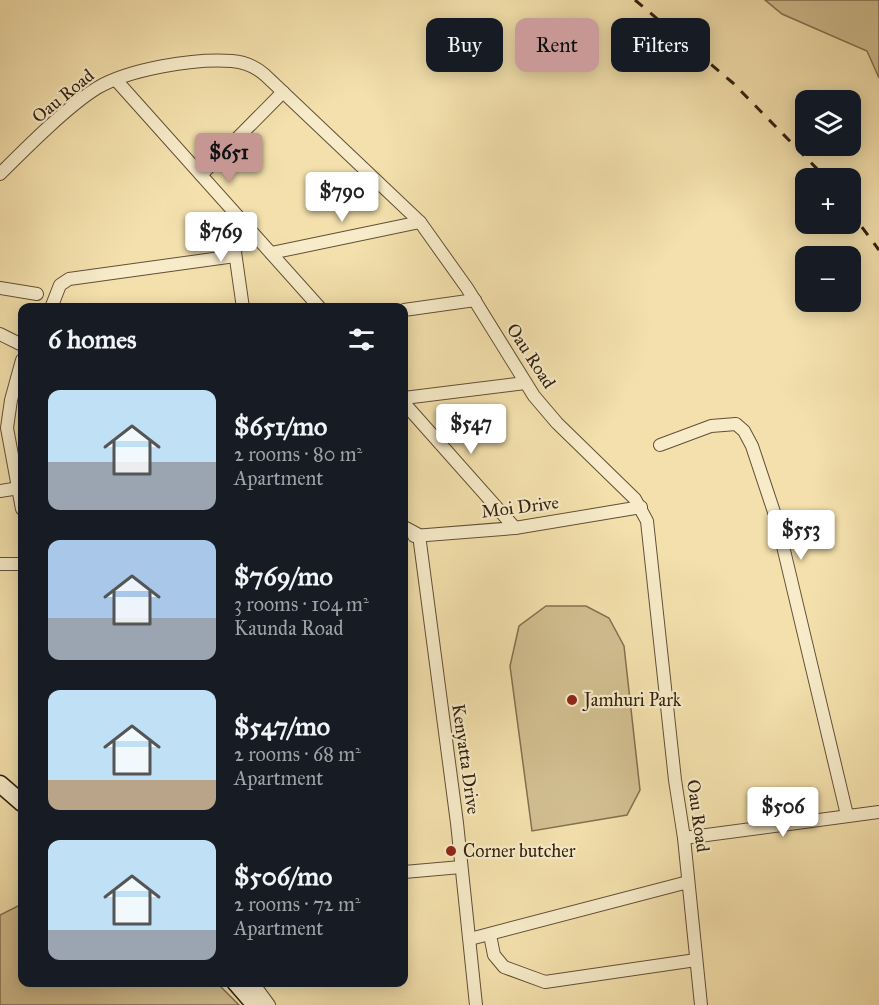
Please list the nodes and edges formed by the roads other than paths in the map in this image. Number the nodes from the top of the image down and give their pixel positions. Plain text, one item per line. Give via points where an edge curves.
1 (116, 80) junction
2 (283, 92) junction
3 (0, 174) edge
4 (201, 175) junction
5 (242, 222) junction
6 (420, 222) junction
7 (271, 254) junction
8 (235, 256) junction
9 (0, 288) edge
10 (37, 294) dead end
11 (475, 300) junction
12 (53, 303) edge
13 (242, 303) edge
14 (315, 303) edge
15 (408, 309) edge
16 (0, 334) edge
17 (18, 343) edge
18 (18, 373) edge
19 (525, 383) junction
20 (408, 398) edge
21 (408, 407) edge
22 (660, 445) dead end
23 (18, 484) edge
24 (18, 488) edge
25 (0, 491) edge
26 (641, 507) junction
27 (516, 528) junction
28 (408, 529) edge
29 (419, 535) junction
30 (408, 536) edge
31 (0, 564) edge
32 (18, 564) edge
33 (0, 784) edge
34 (18, 800) edge
35 (879, 812) edge
36 (847, 815) junction
37 (684, 838) junction
38 (461, 867) junction
39 (408, 872) edge
40 (688, 882) junction
41 (490, 935) junction
42 (470, 939) junction
43 (696, 960) junction
44 (240, 987) edge
45 (256, 987) edge
46 (255, 1005) edge
47 (269, 1005) edge
48 (476, 1005) edge
49 (701, 1005) edge

1 - 2 street, Oau Road via 161,68 232,61 251,65
1 - 3 street, Oau Road via 90,93
1 - 4 street
2 - 4 street
2 - 6 street, Oau Road
4 - 5 street
5 - 7 street
5 - 8 street
6 - 7 street
6 - 11 street, Oau Road
7 - 14 street
8 - 12 street via 67,280 60,285
8 - 13 street
9 - 10 street
11 - 15 street
11 - 19 street, Oau Road
16 - 17 street
18 - 23 street via 10,400 8,428
19 - 20 street
19 - 26 street, Oau Road via 557,423
21 - 27 street
22 - 36 street via 722,423 736,424 748,437 777,521
24 - 25 street
26 - 27 street, Moi Drive
26 - 37 street, Oau Road via 650,536
27 - 29 street, Moi Drive
28 - 29 street
29 - 30 street, Moi Drive
29 - 38 street, Kenyatta Drive
31 - 32 street
33 - 34 street
35 - 36 street
36 - 37 street
37 - 40 street, Oau Road
38 - 39 street
38 - 42 street, Kenyatta Drive
40 - 41 street
40 - 43 street, Oau Road
41 - 42 street
41 - 43 street via 494,955 504,967 545,982
42 - 48 street, Kenyatta Drive
43 - 49 street, Oau Road
44 - 46 street
45 - 47 street

